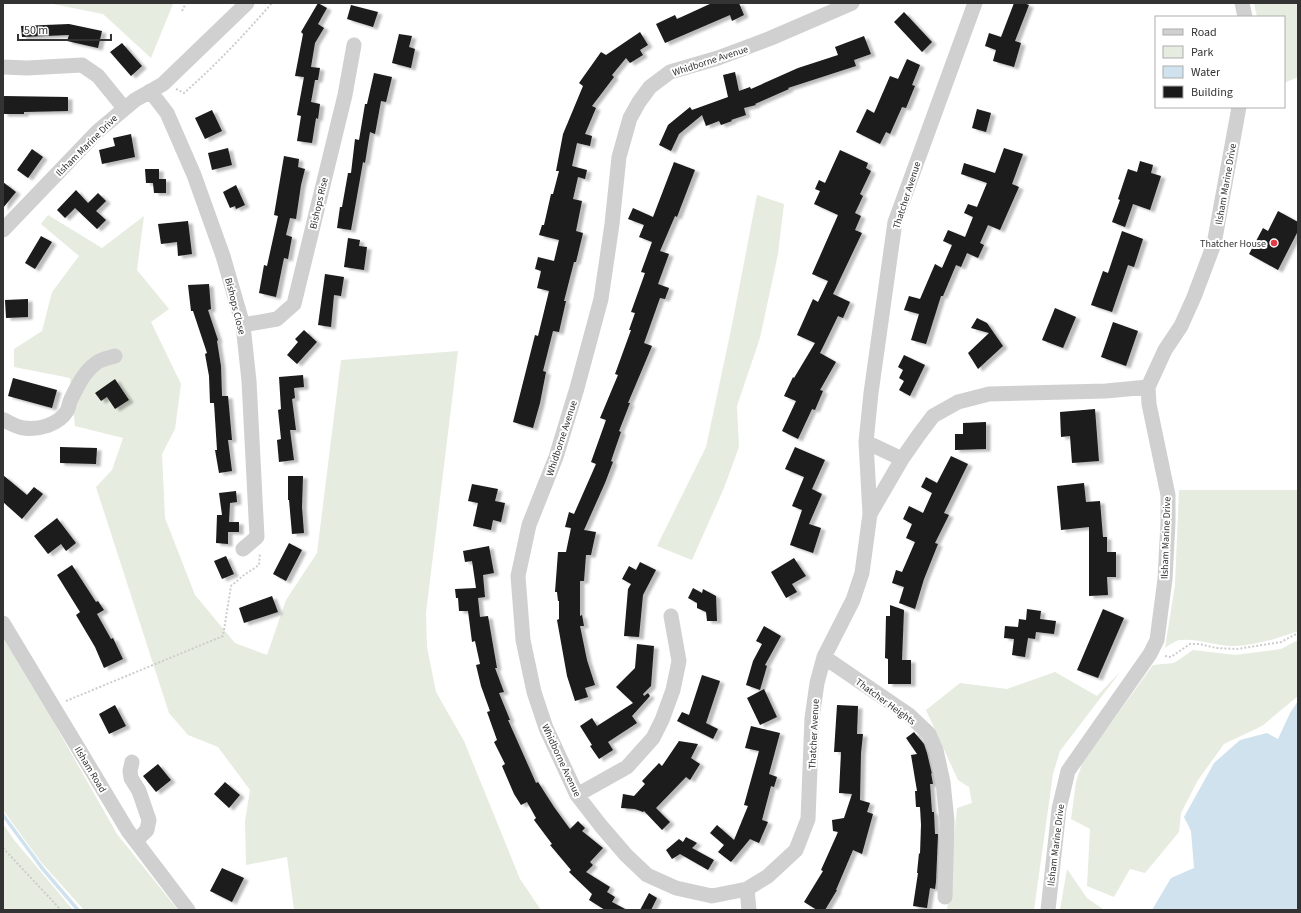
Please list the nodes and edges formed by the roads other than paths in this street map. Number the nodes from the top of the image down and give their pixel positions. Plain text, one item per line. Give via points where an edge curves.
1 (247, 3) edge
2 (852, 3) edge
3 (975, 3) edge
4 (1242, 3) edge
5 (1245, 16) edge
6 (354, 45) dead end
7 (3, 67) edge
8 (150, 91) junction
9 (124, 108) junction
10 (1239, 108) edge
11 (3, 230) edge
12 (243, 325) junction
13 (115, 356) dead end
14 (1148, 387) junction
15 (3, 421) edge
16 (866, 442) junction
17 (902, 459) junction
18 (870, 514) junction
19 (243, 549) dead end
20 (671, 616) dead end
21 (3, 623) edge
22 (824, 657) junction
23 (132, 762) dead end
24 (577, 794) junction
25 (136, 841) junction
26 (747, 889) junction
27 (945, 897) dead end
28 (188, 910) edge
29 (749, 910) edge
30 (1048, 910) edge

1 - 8 street, Ilsham Marine Drive via 163,84
2 - 24 street, Whidborne Avenue via 771,38 718,58 670,72 650,88 630,118 619,157 601,299 556,457 530,525 518,576 523,640 534,692 546,728
3 - 16 street, Thatcher Avenue via 895,222
4 - 5 street
6 - 12 street, Bishops Rise via 345,94 294,304 277,319
7 - 9 street via 82,66 98,76
8 - 9 street, Ilsham Marine Drive
8 - 12 street, Bishops Close via 167,113 194,175 223,256
9 - 11 street, Ilsham Marine Drive via 98,131
10 - 14 street, Ilsham Marine Drive via 1214,244 1181,326 1165,350
12 - 19 street, Bishops Close via 262,540
13 - 15 street via 102,360 90,368 67,410 56,422 41,427 23,428
14 - 17 street, Thatcher Avenue via 1106,391 989,394 958,402 933,416
14 - 30 street, Ilsham Marine Drive via 1149,404 1168,495 1165,579 1157,640 1150,654 1068,771 1059,809
16 - 17 street
16 - 18 street, Thatcher Avenue
17 - 18 street, Thatcher Avenue
18 - 22 street, Thatcher Avenue via 862,573 853,600
20 - 24 street via 679,661 673,690 653,738 626,767
21 - 25 street, Ilsham Road
22 - 26 street, Thatcher Avenue via 812,718 808,820 796,850 768,876
22 - 27 street, Thatcher Heights via 909,714 929,734 936,750 946,805
23 - 25 street via 131,778 141,796 149,820 147,830
24 - 26 street, Whidborne Avenue via 611,838 647,875 676,888 712,896
25 - 28 street, Ilsham Road
26 - 29 street

